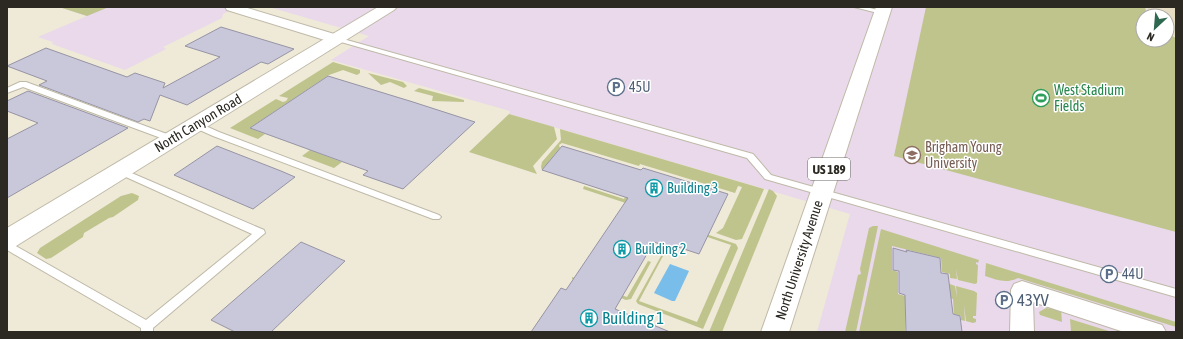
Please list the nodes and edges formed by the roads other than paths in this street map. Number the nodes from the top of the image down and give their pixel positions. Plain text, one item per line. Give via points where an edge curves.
1 (231, 7) edge
2 (389, 7) edge
3 (857, 7) edge
4 (883, 10) edge
5 (336, 39) junction
6 (7, 91) edge
7 (196, 125) junction
8 (172, 139) junction
9 (120, 171) junction
10 (821, 192) junction
11 (436, 216) dead end
12 (7, 240) edge
13 (7, 245) edge
14 (1176, 293) edge
15 (147, 329) edge
16 (775, 332) edge
17 (1022, 332) edge
18 (1154, 332) edge

1 - 5 street
2 - 5 main road, North Canyon Road
3 - 4 lane
4 - 10 main road, North University Avenue / US 189
5 - 7 main road, North Canyon Road
5 - 10 lane via 750,156 768,177
6 - 8 lane via 23,84
7 - 8 main road, North Canyon Road
7 - 11 lane
8 - 9 main road, North Canyon Road
9 - 12 main road, North Canyon Road
9 - 15 lane via 260,233
10 - 14 lane
10 - 16 main road, North University Avenue / US 189
13 - 15 lane
17 - 18 street via 1022,290

